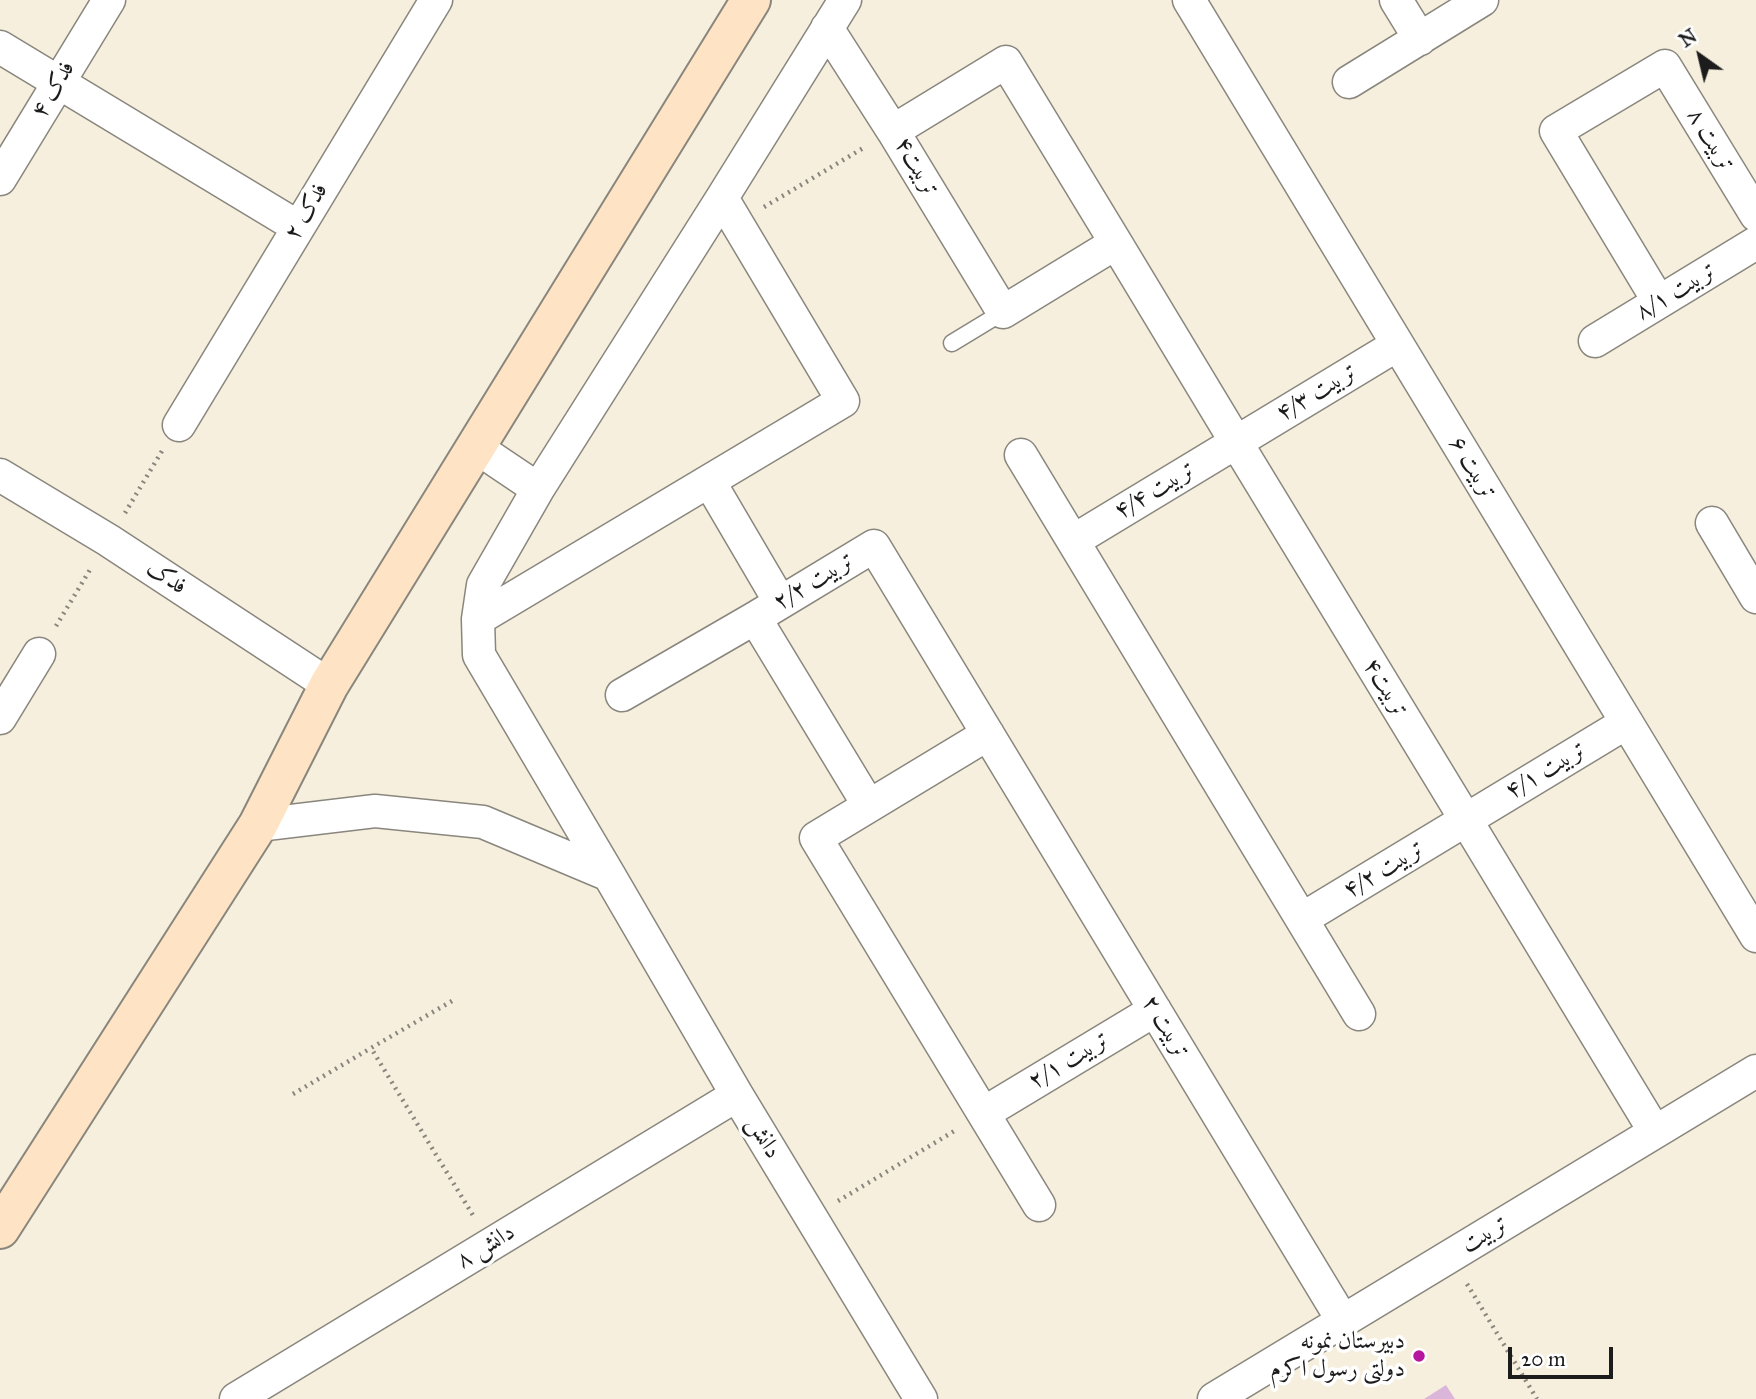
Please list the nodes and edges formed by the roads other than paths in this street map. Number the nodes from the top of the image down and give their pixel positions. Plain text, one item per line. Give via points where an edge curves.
1 (109, 0) edge
2 (436, 0) edge
3 (751, 0) edge
4 (845, 0) edge
5 (1189, 0) edge
6 (1396, 0) edge
7 (1482, 0) edge
8 (827, 28) junction
9 (1420, 39) junction
10 (0, 47) edge
11 (1349, 82) dead end
12 (59, 83) junction
13 (893, 131) junction
14 (0, 179) edge
15 (729, 211) junction
16 (1756, 215) edge
17 (299, 227) junction
18 (1116, 243) junction
19 (1756, 243) edge
20 (1659, 302) junction
21 (1003, 312) junction
22 (1595, 341) dead end
23 (952, 343) dead end
24 (1397, 345) junction
25 (178, 425) dead end
26 (1237, 442) junction
27 (477, 448) junction
28 (1021, 455) dead end
29 (0, 475) edge
30 (709, 481) junction
31 (538, 489) junction
32 (1712, 523) dead end
33 (1073, 541) junction
34 (874, 546) joint
35 (1756, 597) edge
36 (768, 610) junction
37 (478, 619) junction
38 (39, 654) dead end
39 (329, 685) junction
40 (622, 695) dead end
41 (0, 719) edge
42 (1626, 723) junction
43 (988, 734) junction
44 (869, 806) junction
45 (1466, 820) junction
46 (258, 825) junction
47 (609, 875) junction
48 (1302, 919) junction
49 (1756, 936) edge
50 (1154, 1010) junction
51 (1359, 1014) dead end
52 (1756, 1070) edge
53 (737, 1096) junction
54 (984, 1113) junction
55 (1655, 1132) junction
56 (1039, 1205) dead end
57 (0, 1229) edge
58 (1343, 1321) junction
59 (919, 1398) edge
60 (236, 1399) edge
61 (1214, 1399) edge

1 - 12 street, فدک ۴
2 - 17 street, فدک ۲
3 - 27 street
4 - 8 street, دانش
5 - 24 street, تربیت ۶
6 - 9 street
7 - 9 street
8 - 13 street
8 - 15 street, دانش
9 - 11 street
10 - 12 street
12 - 14 street, فدک ۴
12 - 17 street
13 - 18 street, تربیت۴ via 1006,62
13 - 21 street, تربیت۴
15 - 30 street via 843,401
15 - 31 street, دانش
16 - 20 street, تربیت ۸ via 1665,66 1556,131
17 - 25 street, فدک ۲
18 - 21 street
18 - 26 street, تربیت۴
19 - 20 street, تربیت ۸/۱
20 - 22 street, تربیت ۸/۱
21 - 23 lane
24 - 26 street, تربیت ۴/۳
24 - 42 street, تربیت ۶
26 - 33 street, تربیت ۴/۴
26 - 45 street, تربیت۴
27 - 31 street
27 - 39 street
28 - 33 street
29 - 39 street, فدک
30 - 36 street
30 - 37 street
31 - 37 street, دانش via 483,585
32 - 35 street
33 - 48 street
34 - 36 street, تربیت ۲/۲
34 - 43 street, تربیت ۲
36 - 40 street, تربیت ۲/۲
36 - 44 street
37 - 47 street, دانش via 479,655
38 - 41 street
39 - 46 street
42 - 45 street, تربیت ۴/۱
42 - 49 street, تربیت ۶
43 - 44 street
43 - 50 street, تربیت ۲
44 - 54 street via 816,838
45 - 48 street, تربیت ۴/۲
45 - 55 street, تربیت۴
46 - 47 street via 375,811 484,822
46 - 57 street
47 - 53 street, دانش
48 - 51 street
50 - 54 street, تربیت ۲/۱
50 - 58 street, تربیت ۲
52 - 55 street, تربیت
53 - 59 street, دانش
53 - 60 street, دانش ۸
54 - 56 street
55 - 58 street, تربیت
58 - 61 street, تربیت

